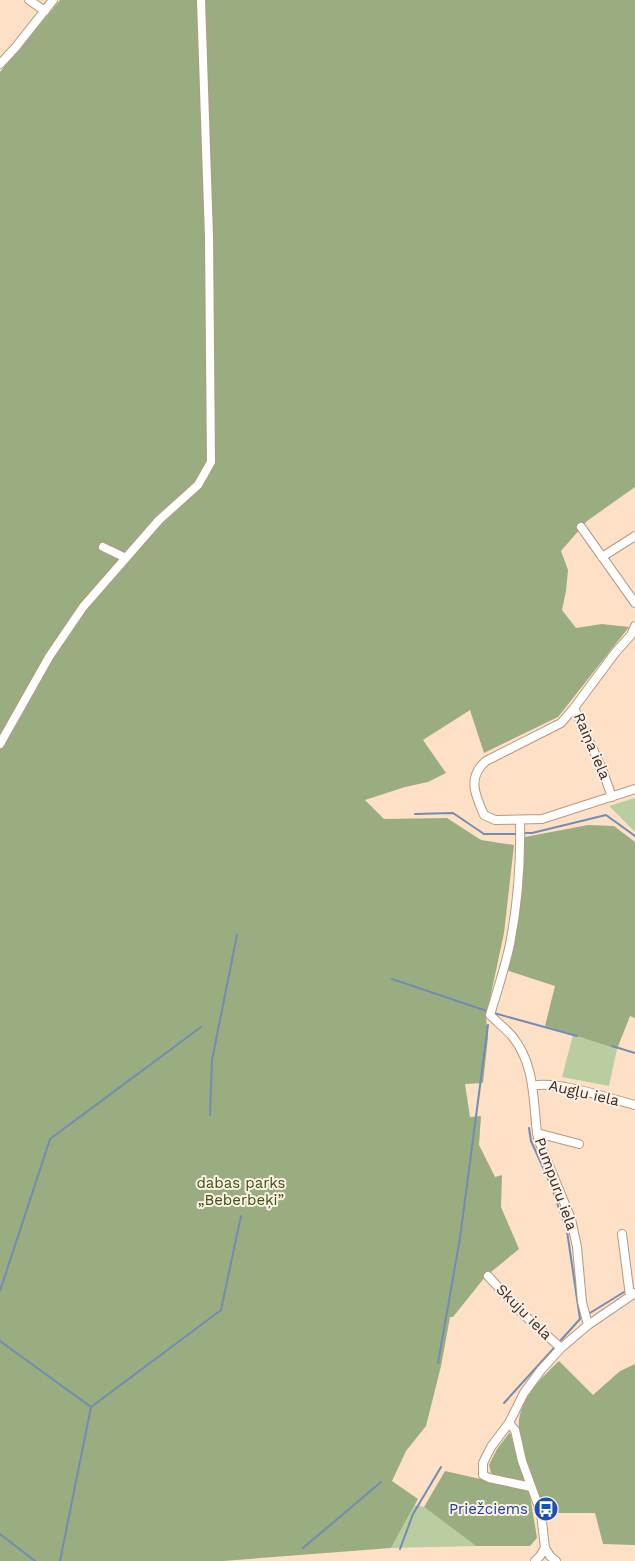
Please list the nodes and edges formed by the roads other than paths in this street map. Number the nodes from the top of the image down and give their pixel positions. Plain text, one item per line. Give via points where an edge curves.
1 (29, 0) edge
2 (53, 0) edge
3 (202, 0) edge
4 (45, 11) junction
5 (0, 64) edge
6 (581, 526) dead end
7 (635, 536) edge
8 (104, 547) dead end
9 (602, 557) junction
10 (126, 558) junction
11 (635, 603) edge
12 (635, 626) edge
13 (574, 708) junction
14 (0, 744) edge
15 (635, 789) edge
16 (612, 796) junction
17 (520, 820) junction
18 (533, 1086) junction
19 (635, 1105) edge
20 (537, 1133) junction
21 (579, 1144) dead end
22 (622, 1234) dead end
23 (488, 1276) dead end
24 (632, 1295) edge
25 (588, 1325) junction
26 (561, 1348) junction
27 (509, 1423) junction
28 (532, 1487) junction
29 (545, 1548) junction
30 (535, 1561) edge
31 (556, 1561) edge

1 - 4 street
2 - 4 street
3 - 10 street via 209,237 210,462 198,486 159,520
4 - 5 street
6 - 9 street
7 - 9 street
8 - 10 street
9 - 11 street
10 - 14 street via 78,614 49,657
12 - 13 street, Raiņa iela
13 - 16 street, Raiņa iela
13 - 17 street via 561,724 478,768 474,787 484,815 495,820
15 - 16 street
16 - 17 street via 551,817
17 - 18 street, Pumpuru iela via 521,853 514,919 490,1015 521,1049
18 - 19 street, Augļu iela via 561,1087
18 - 20 street, Pumpuru iela
20 - 21 street
20 - 25 street, Pumpuru iela via 571,1218
22 - 24 street
23 - 26 street, Skuju iela
24 - 25 street
25 - 26 street
26 - 27 street via 524,1393
27 - 28 street via 515,1430
27 - 28 street via 491,1447 483,1463 483,1475
28 - 29 street via 541,1513
29 - 30 street
29 - 31 street

